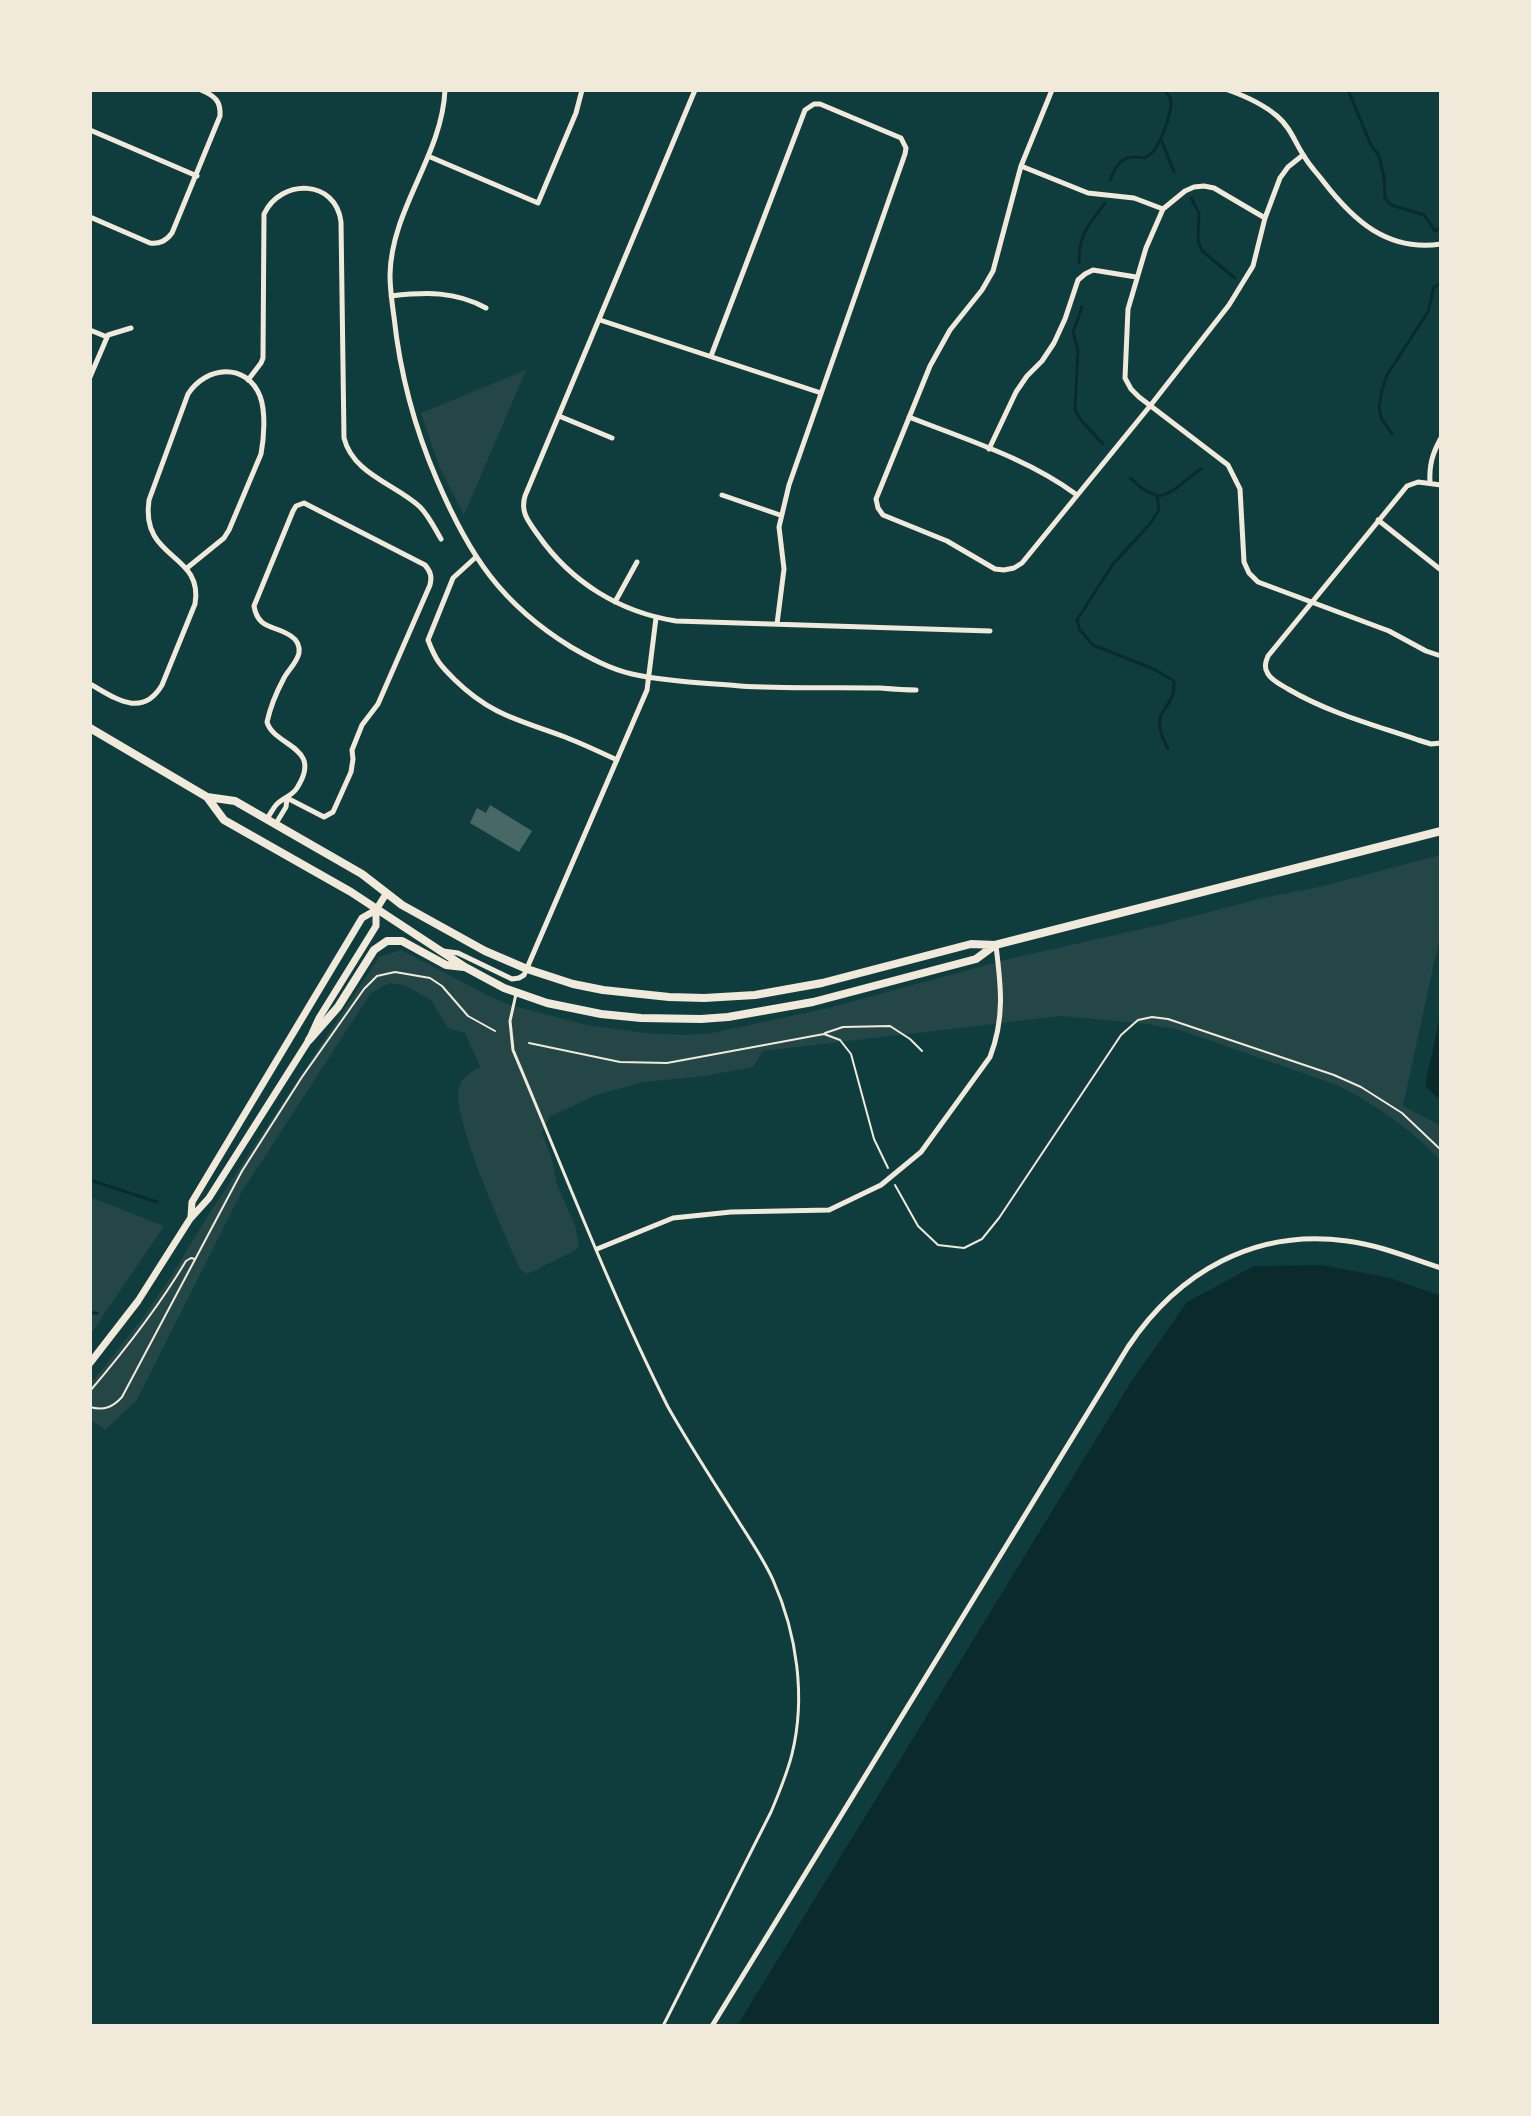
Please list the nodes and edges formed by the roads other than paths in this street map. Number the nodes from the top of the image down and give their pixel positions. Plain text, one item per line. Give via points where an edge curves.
1 (201, 90) edge
2 (445, 90) edge
3 (582, 90) edge
4 (695, 90) edge
5 (1052, 90) edge
6 (1228, 90) edge
7 (90, 130) edge
8 (1303, 155) junction
9 (428, 156) junction
10 (1021, 166) junction
11 (197, 176) junction
12 (1163, 209) junction
13 (90, 217) edge
14 (1265, 218) junction
15 (1441, 244) edge
16 (1136, 277) junction
17 (391, 296) junction
18 (486, 308) dead end
19 (600, 320) junction
20 (131, 328) dead end
21 (90, 330) edge
22 (107, 337) junction
23 (711, 356) junction
24 (90, 377) edge
25 (248, 380) junction
26 (821, 393) junction
27 (1150, 406) junction
28 (559, 416) junction
29 (909, 417) junction
30 (612, 438) dead end
31 (1441, 438) edge
32 (989, 449) junction
33 (1430, 483) junction
34 (1441, 485) edge
35 (722, 495) dead end
36 (1077, 495) junction
37 (780, 515) junction
38 (1378, 520) junction
39 (441, 539) dead end
40 (476, 557) junction
41 (637, 562) dead end
42 (187, 568) junction
43 (1441, 570) edge
44 (615, 602) junction
45 (1313, 603) junction
46 (656, 618) junction
47 (777, 624) junction
48 (990, 631) dead end
49 (1441, 656) edge
50 (648, 677) junction
51 (90, 684) edge
52 (916, 690) dead end
53 (90, 728) edge
54 (1441, 743) edge
55 (617, 760) junction
56 (207, 797) junction
57 (287, 798) junction
58 (266, 820) junction
59 (275, 825) junction
60 (1441, 831) edge
61 (386, 894) junction
62 (376, 910) junction
63 (995, 945) junction
64 (439, 950) junction
65 (465, 967) junction
66 (527, 969) junction
67 (517, 993) junction
68 (309, 1040) junction
69 (190, 1219) junction
70 (597, 1249) junction
71 (1441, 1268) edge
72 (90, 1363) edge
73 (663, 2026) edge
74 (712, 2026) edge

1 - 11 street via 216,98 221,109
2 - 9 street
3 - 9 street via 538,203
4 - 19 street
5 - 10 street
6 - 8 street via 1277,116
7 - 11 street
8 - 14 street via 1280,178
8 - 15 street via 1347,210 1373,230 1412,244
9 - 17 street via 394,242
10 - 12 street via 1088,193 1134,198
10 - 29 street via 993,271 940,347
11 - 13 street via 172,233 162,242 150,243
12 - 14 street via 1185,191 1204,186
12 - 16 street
14 - 27 street via 1253,266
16 - 27 street via 1126,323 1125,378
16 - 32 street via 1093,270 1078,280 1056,338 1016,392
17 - 18 street via 448,294
17 - 40 street via 402,372 420,435
19 - 23 street
19 - 28 street
20 - 22 street
21 - 22 street
22 - 24 street
23 - 26 street
23 - 26 street via 802,115 809,106 820,104 896,135 906,148
25 - 39 street via 263,358 264,214 274,199 291,189 313,189 334,203 340,216 346,449 358,464 419,506
25 - 42 street via 262,405 261,454 224,538
25 - 42 street via 216,372 193,386 149,500 148,522 157,542
26 - 37 street
27 - 36 street
27 - 45 street via 1228,465 1240,489 1249,573 1258,582
28 - 30 street
28 - 44 street via 525,496 524,514 564,567
29 - 32 street
29 - 36 street via 877,497 878,508 995,569 1022,563
31 - 33 street via 1429,467
32 - 36 street via 1048,475
33 - 34 street
33 - 38 street via 1407,486
35 - 37 street
37 - 47 street via 784,569
38 - 43 street
38 - 45 street
40 - 50 street via 509,600 542,628 588,657
40 - 55 street via 453,578 428,640 436,661 484,705
41 - 44 street
42 - 51 street via 195,604 159,690 147,700 128,704
44 - 46 street
45 - 49 street
45 - 54 street via 1268,656 1268,675 1331,711
46 - 47 street
46 - 50 street
47 - 48 street
50 - 52 street via 785,689
50 - 55 street
53 - 56 main road
55 - 66 street
56 - 58 main road via 235,801
56 - 62 main road via 224,820
57 - 57 street via 298,785 304,764 296,748 273,735 267,722 299,646 289,635 259,621 254,606 293,511 304,503 425,565 432,578 378,704 362,725 352,750 351,772 333,812 324,817
57 - 58 street
57 - 59 street
58 - 59 main road
59 - 61 main road via 362,874
60 - 63 main road
61 - 62 main road
61 - 66 main road
62 - 64 main road
62 - 68 main road via 376,926
62 - 69 main road via 362,918 192,1202
63 - 66 main road via 971,944 755,995 634,995
63 - 67 main road via 976,959 813,1002 728,1017 641,1018 569,1008
63 - 70 street via 1002,993 990,1057 921,1152 881,1185 829,1210 673,1218
64 - 65 main road
64 - 66 street via 458,953 515,980
65 - 67 main road
65 - 68 main road via 446,965 402,941 387,941 374,950 338,1007
67 - 70 lane via 510,1021 513,1050
68 - 69 main road via 209,1198
69 - 72 main road via 138,1301
70 - 73 lane via 668,1407 772,1577 788,1622 797,1672 797,1727 784,1781
71 - 74 street via 1360,1243 1282,1241 1216,1263 1159,1305 1128,1347

